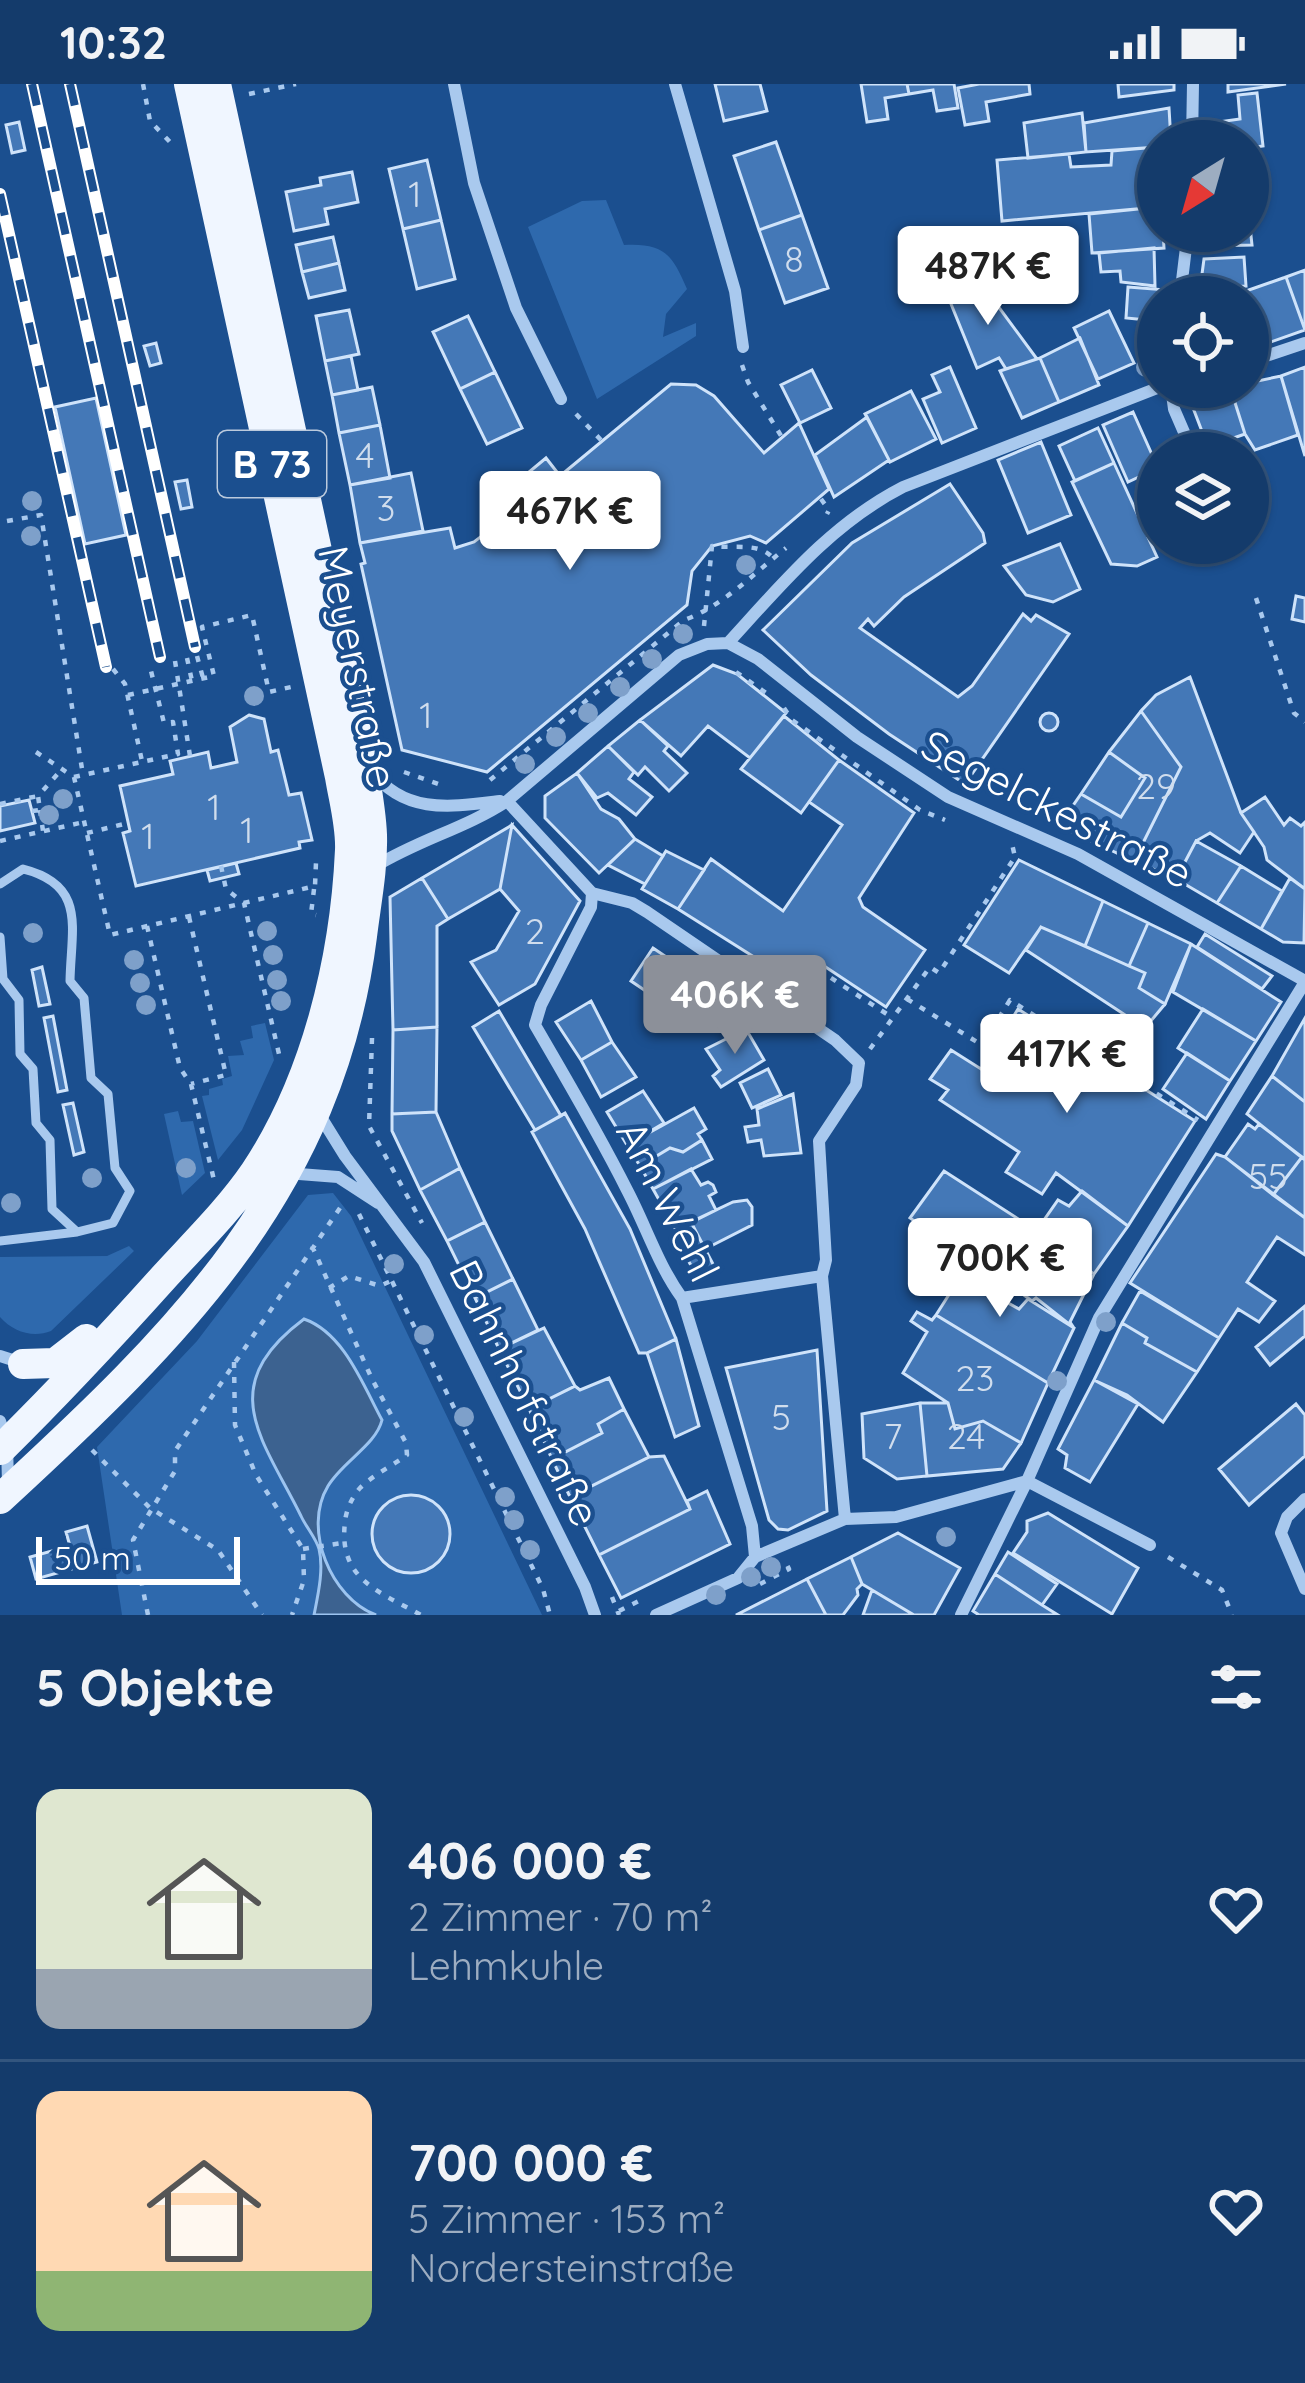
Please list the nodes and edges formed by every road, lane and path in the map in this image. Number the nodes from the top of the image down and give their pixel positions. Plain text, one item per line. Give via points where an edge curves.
1 (143, 84) edge
2 (189, 84) edge
3 (296, 84) edge
4 (454, 84) edge
5 (675, 84) edge
6 (1193, 84) edge
7 (228, 90) edge
8 (1192, 120) edge
9 (170, 142) dead end
10 (1305, 343) edge
11 (743, 347) joint
12 (1269, 355) edge
13 (1137, 396) edge
14 (561, 399) joint
15 (783, 439) dead end
16 (601, 440) dead end
17 (7, 521) dead end
18 (791, 545) dead end
19 (773, 558) junction
20 (1256, 598) dead end
21 (702, 616) junction
22 (728, 643) junction
23 (197, 656) dead end
24 (187, 658) dead end
25 (175, 661) dead end
26 (149, 663) dead end
27 (113, 669) dead end
28 (203, 678) junction
29 (192, 680) junction
30 (179, 684) junction
31 (297, 686) dead end
32 (156, 689) junction
33 (128, 695) junction
34 (1305, 722) edge
35 (36, 752) dead end
36 (362, 754) junction
37 (179, 757) junction
38 (142, 761) junction
39 (62, 769) junction
40 (83, 775) junction
41 (413, 776) dead end
42 (74, 777) junction
43 (477, 786) dead end
44 (452, 787) dead end
45 (38, 796) junction
46 (507, 801) junction
47 (0, 804) edge
48 (84, 821) junction
49 (1007, 821) junction
50 (128, 824) dead end
51 (44, 831) junction
52 (87, 833) junction
53 (0, 841) edge
54 (353, 858) junction
55 (221, 866) dead end
56 (0, 884) edge
57 (592, 893) junction
58 (244, 903) junction
59 (188, 915) junction
60 (146, 924) junction
61 (0, 937) edge
62 (782, 980) dead end
63 (1305, 982) edge
64 (907, 999) junction
65 (893, 1018) junction
66 (372, 1030) dead end
67 (859, 1063) junction
68 (283, 1072) dead end
69 (191, 1084) junction
70 (317, 1110) junction
71 (369, 1126) dead end
72 (1213, 1130) junction
73 (224, 1172) dead end
74 (285, 1173) junction
75 (230, 1204) junction
76 (383, 1208) junction
77 (77, 1232) junction
78 (0, 1240) edge
79 (312, 1246) junction
80 (822, 1276) junction
81 (393, 1280) junction
82 (329, 1288) junction
83 (682, 1298) junction
84 (12, 1360) edge
85 (234, 1362) junction
86 (2, 1438) edge
87 (86, 1445) dead end
88 (1028, 1481) junction
89 (3, 1492) edge
90 (1303, 1501) edge
91 (150, 1508) junction
92 (844, 1519) junction
93 (342, 1543) junction
94 (1150, 1545) joint
95 (302, 1549) junction
96 (755, 1557) junction
97 (1305, 1589) edge
98 (148, 1615) edge
99 (262, 1615) edge
100 (292, 1615) edge
101 (421, 1615) edge
102 (550, 1615) edge
103 (595, 1615) edge
104 (656, 1615) edge
105 (962, 1615) edge
106 (1232, 1615) edge

1 - 9 path via 150,121
2 - 54 main road, Meyerstraße / B 73
3 - 7 path
4 - 14 street via 474,183 516,308
5 - 11 street via 735,291
6 - 8 street
7 - 36 main road, Meyerstraße / B 73
10 - 12 street
11 - 15 path via 748,382
13 - 22 street via 903,487 855,514
14 - 16 path
17 - 40 path via 41,515
18 - 19 path
19 - 21 path
19 - 21 path via 712,546
20 - 34 path via 1294,712
21 - 43 path via 684,620
22 - 46 street via 679,655
22 - 49 street, Segelckestraße via 893,763 966,807
23 - 28 path
24 - 29 path
25 - 30 path
26 - 32 path
27 - 33 path
28 - 29 path
28 - 31 path via 214,676 202,627 252,615 269,692
29 - 30 path
30 - 32 path
30 - 37 path via 190,754
32 - 33 path
32 - 37 path
33 - 38 path
35 - 39 path
36 - 46 street via 375,776 408,800 440,808
36 - 54 main road, Meyerstraße / B 73
37 - 38 path
38 - 40 path
39 - 42 path
39 - 45 path
40 - 42 path
41 - 44 path
42 - 48 path
45 - 47 path
45 - 51 path
46 - 54 street via 403,849
46 - 57 street
48 - 51 path
48 - 52 path
49 - 63 street, Segelckestraße
49 - 64 path via 1015,857 939,973 930,967
50 - 52 path
51 - 53 path
52 - 60 path via 110,934
54 - 58 path via 316,862 314,886
54 - 70 main road, B 73 via 354,999
54 - 75 main road, B 73 via 330,993 311,1051 290,1109
55 - 58 path via 226,889
56 - 77 lane via 23,869 39,873 66,891 71,909 70,982 84,998 91,1078 108,1094 115,1168 130,1191 113,1222
57 - 67 street via 647,912
57 - 83 street, Am Wehl via 536,1025
58 - 59 path
58 - 68 path
59 - 60 path
59 - 69 path via 226,1076
60 - 69 path via 180,1068
61 - 77 lane via 3,979 19,1000 20,1054 33,1069 36,1123 50,1139 52,1209
62 - 65 path via 800,992 817,969
63 - 72 street
64 - 65 path
64 - 72 path via 982,1045 1010,1000
65 - 67 path
66 - 71 path
67 - 80 street via 856,1085 819,1141
69 - 73 path via 214,1180
70 - 74 main road, B 73
70 - 76 street, Bahnhofstraße
72 - 88 street via 1099,1318
74 - 76 street, Bahnhofstraße via 338,1177
74 - 89 main road, B 73 via 216,1280 141,1365
75 - 84 main road, B 73 via 182,1239 68,1356 55,1363
75 - 86 main road, B 73
76 - 103 street, Bahnhofstraße via 424,1262
77 - 78 lane
79 - 81 path via 348,1198
79 - 82 path
79 - 85 path
80 - 83 street
80 - 92 street
81 - 82 path via 380,1286 350,1276
81 - 102 path
82 - 93 path via 406,1443 406,1455 358,1490
83 - 96 street, Am Wehl
85 - 91 path
85 - 95 path via 235,1425
86 - 89 street, B 73
87 - 91 path
88 - 92 street via 896,1517
88 - 94 street
88 - 105 street
90 - 97 street via 1281,1533
91 - 98 path via 133,1540
91 - 99 path via 218,1550
92 - 96 street
93 - 95 path
93 - 101 path via 349,1566 369,1586
94 - 106 path via 1222,1590
95 - 100 path via 304,1580
96 - 104 street via 738,1578

